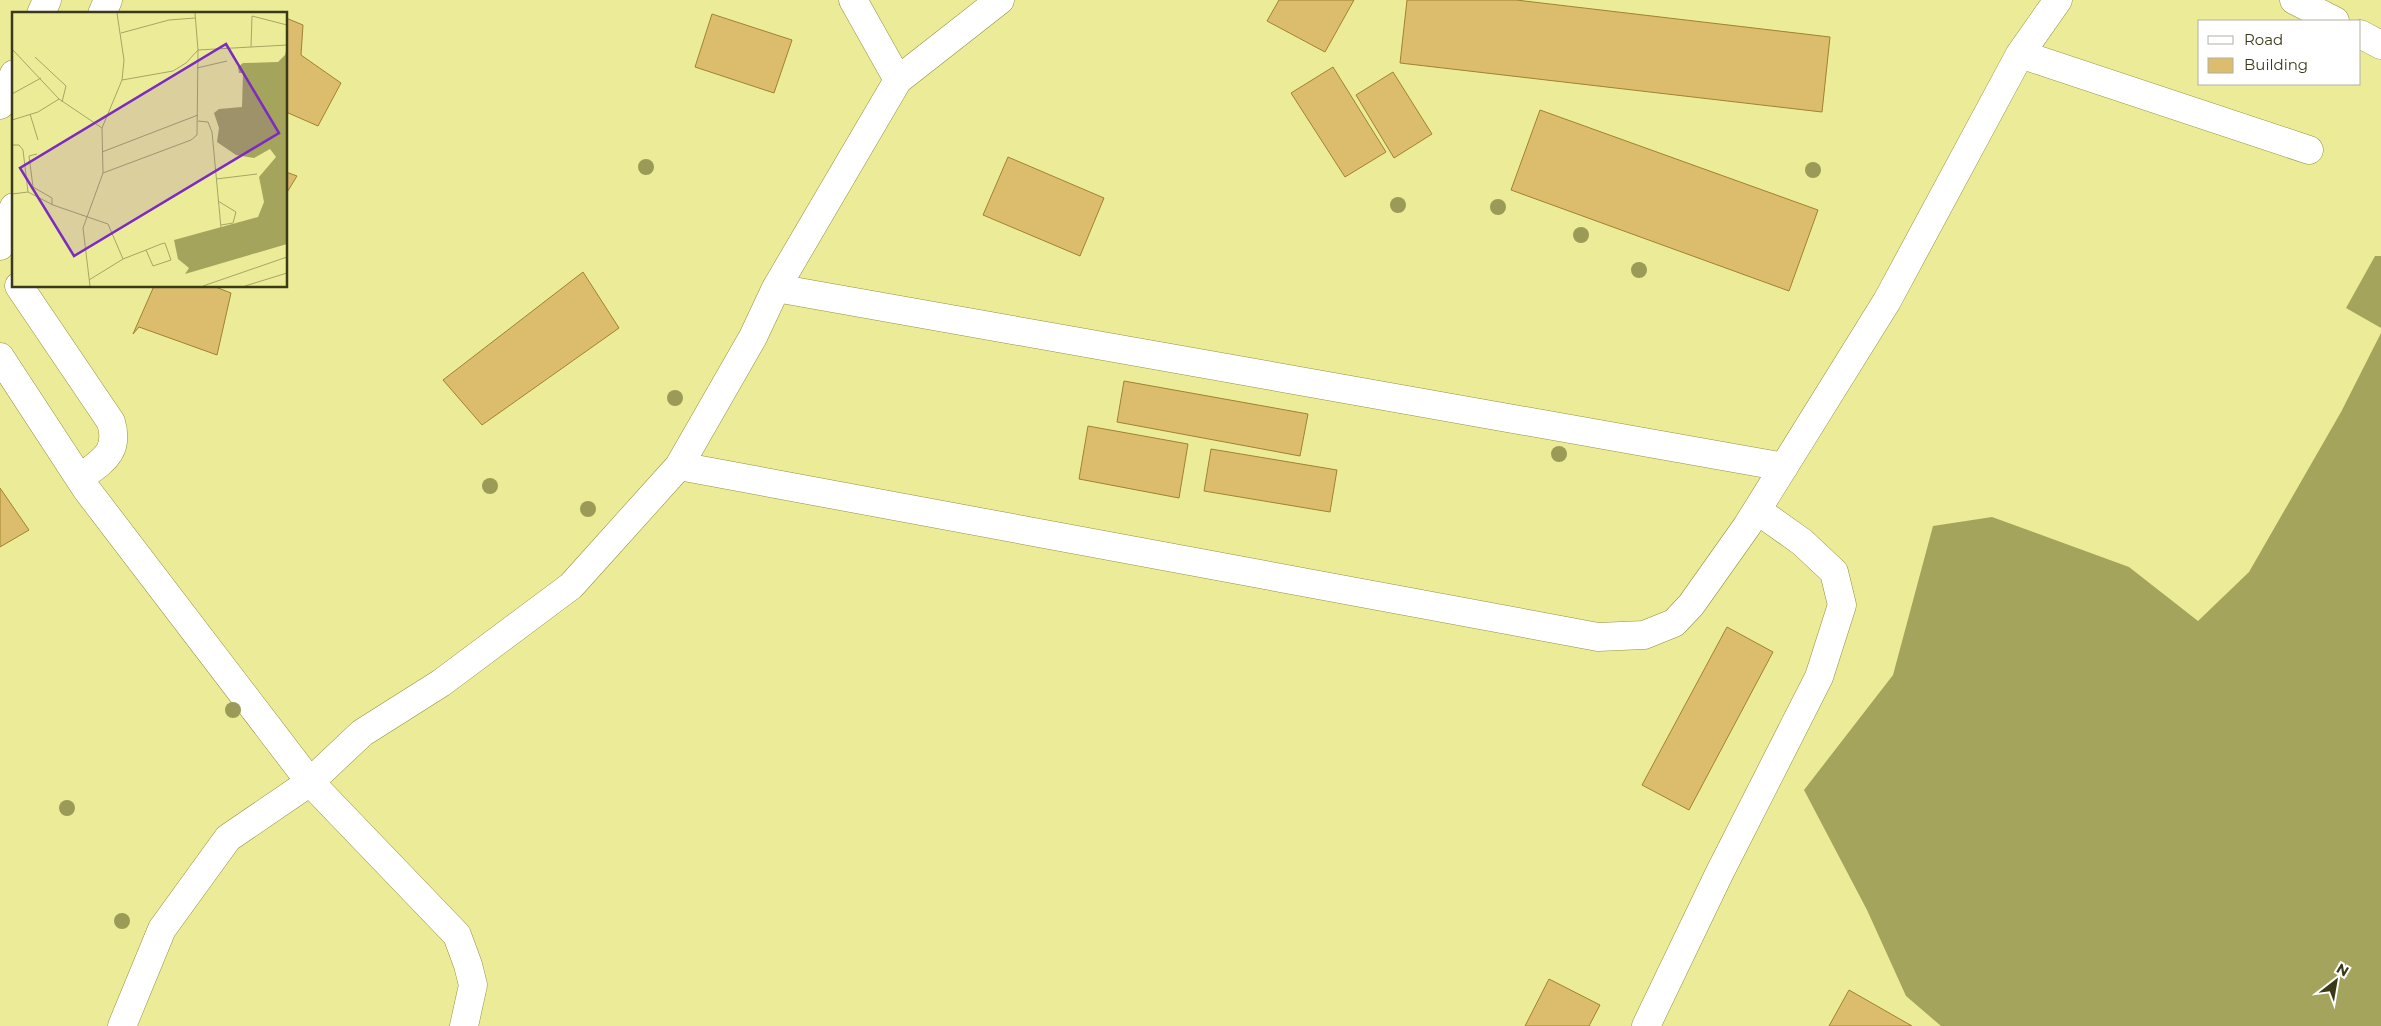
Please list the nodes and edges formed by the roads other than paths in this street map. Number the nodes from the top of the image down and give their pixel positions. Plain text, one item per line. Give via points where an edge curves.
1 (47, 0) edge
2 (108, 0) edge
3 (853, 0) edge
4 (1000, 0) edge
5 (2058, 0) edge
6 (2294, 0) edge
7 (42, 12) edge
8 (103, 12) edge
9 (2333, 20) edge
10 (2361, 35) edge
11 (2381, 45) edge
12 (2020, 54) junction
13 (12, 78) edge
14 (898, 80) junction
15 (0, 105) edge
16 (2309, 150) dead end
17 (12, 212) edge
18 (0, 246) edge
19 (0, 250) edge
20 (12, 275) edge
21 (20, 288) edge
22 (776, 288) junction
23 (0, 357) edge
24 (680, 466) junction
25 (1784, 467) junction
26 (80, 478) junction
27 (1757, 510) junction
28 (310, 782) junction
29 (122, 1026) edge
30 (464, 1026) edge
31 (1646, 1026) edge

1 - 7 lane
2 - 8 lane
3 - 14 lane
4 - 14 lane
5 - 12 lane
6 - 9 lane
10 - 11 lane
12 - 16 lane
12 - 25 lane via 1888,301
13 - 15 lane
14 - 22 lane
17 - 18 lane
19 - 20 lane
21 - 26 lane via 111,422 115,437 111,451
22 - 24 lane via 753,337
22 - 25 lane
23 - 26 lane
24 - 27 lane via 1598,637 1644,635 1674,623 1691,605
24 - 28 lane via 571,586 441,683 362,733
25 - 27 lane
26 - 28 lane
27 - 31 lane via 1802,542 1834,572 1842,605 1820,677
28 - 29 lane via 228,838 162,929
28 - 30 lane via 457,935 473,985

